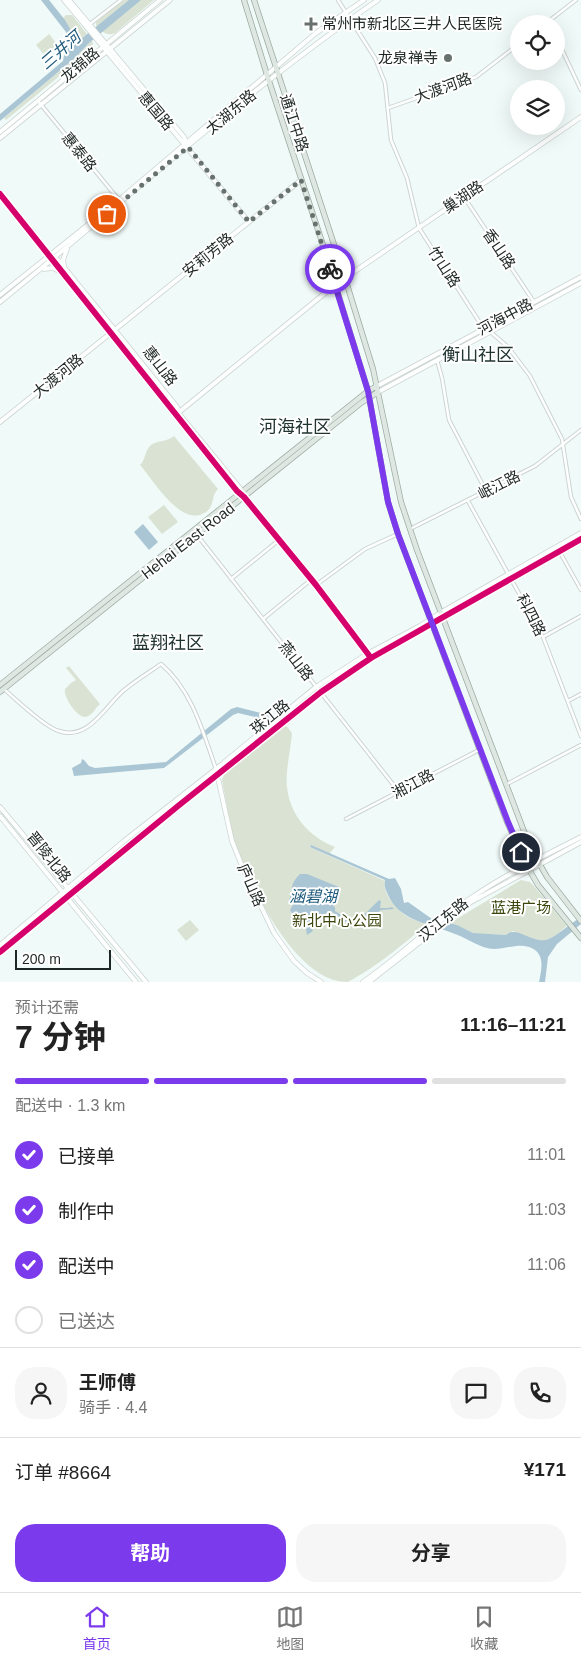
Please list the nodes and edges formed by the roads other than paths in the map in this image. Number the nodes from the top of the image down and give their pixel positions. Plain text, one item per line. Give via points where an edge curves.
1 (64, 0) edge
2 (69, 0) edge
3 (121, 0) edge
4 (160, 0) edge
5 (170, 0) edge
6 (244, 0) edge
7 (254, 0) edge
8 (338, 0) edge
9 (364, 0) edge
10 (378, 0) edge
11 (576, 0) edge
12 (346, 12) junction
13 (557, 15) edge
14 (350, 19) junction
15 (91, 28) junction
16 (104, 45) junction
17 (108, 49) junction
18 (510, 51) edge
19 (565, 56) edge
20 (275, 66) junction
21 (278, 74) junction
22 (267, 78) junction
23 (581, 90) edge
24 (39, 102) junction
25 (388, 108) junction
26 (581, 117) edge
27 (0, 132) edge
28 (0, 138) edge
29 (186, 145) junction
30 (301, 180) junction
31 (0, 194) edge
32 (464, 197) junction
33 (120, 201) junction
34 (249, 222) junction
35 (418, 228) junction
36 (68, 247) junction
37 (52, 258) junction
38 (65, 268) junction
39 (40, 270) junction
40 (61, 272) junction
41 (581, 277) edge
42 (345, 278) junction
43 (581, 284) edge
44 (335, 285) junction
45 (0, 295) edge
46 (0, 302) edge
47 (534, 302) junction
48 (488, 329) junction
49 (115, 330) junction
50 (111, 334) junction
51 (436, 360) junction
52 (377, 386) junction
53 (368, 391) junction
54 (378, 392) junction
55 (369, 397) junction
56 (177, 414) junction
57 (0, 422) edge
58 (581, 430) edge
59 (564, 444) junction
60 (486, 491) junction
61 (242, 495) junction
62 (468, 500) junction
63 (581, 519) edge
64 (410, 529) junction
65 (195, 533) junction
66 (581, 533) edge
67 (398, 534) junction
68 (581, 539) edge
69 (280, 540) junction
70 (557, 547) junction
71 (560, 552) junction
72 (509, 574) junction
73 (231, 579) junction
74 (312, 579) junction
75 (512, 579) junction
76 (316, 585) junction
77 (581, 590) edge
78 (440, 613) junction
79 (581, 616) edge
80 (263, 619) junction
81 (430, 619) junction
82 (442, 619) junction
83 (432, 625) junction
84 (543, 637) junction
85 (367, 654) junction
86 (371, 658) junction
87 (316, 687) junction
88 (1, 689) edge
89 (321, 692) junction
90 (581, 694) edge
91 (568, 701) junction
92 (581, 736) edge
93 (581, 745) edge
94 (480, 749) junction
95 (216, 769) junction
96 (218, 776) junction
97 (506, 785) junction
98 (398, 792) junction
99 (0, 807) edge
100 (0, 816) edge
101 (346, 819) dead end
102 (581, 837) edge
103 (581, 842) edge
104 (539, 862) junction
105 (530, 868) junction
106 (69, 888) junction
107 (72, 892) junction
108 (62, 894) junction
109 (66, 898) junction
110 (580, 919) edge
111 (432, 930) junction
112 (581, 938) edge
113 (0, 945) edge
114 (0, 952) edge
115 (136, 982) edge
116 (146, 982) edge
117 (321, 982) edge
118 (363, 982) edge
119 (369, 982) edge

1 - 15 street
2 - 15 street
3 - 15 street
4 - 16 street, 龙锦路
5 - 17 street, 龙锦路
6 - 22 main road, 通江中路
7 - 20 main road, 通江中路
8 - 12 street, 竹山路
9 - 12 street
10 - 14 street, 太湖东路
11 - 13 street
12 - 14 street, 竹山路
12 - 20 street
14 - 21 street, 太湖东路
14 - 25 street, 竹山路 via 375,58 385,83
15 - 16 street, 惠国路
16 - 17 street, 惠国路
16 - 24 street, 龙锦路
17 - 24 street, 龙锦路
17 - 29 street, 惠国路
18 - 25 street, 大渡河路 via 476,77
19 - 23 street
20 - 21 main road, 通江中路
20 - 22 street
21 - 22 street, 太湖东路
21 - 42 main road, 通江中路
22 - 29 street, 太湖东路
22 - 30 main road, 通江中路
24 - 27 street, 龙锦路
24 - 28 street, 龙锦路
24 - 33 street, 惠泰路
25 - 35 street, 竹山路 via 391,140 407,178
26 - 32 street, 巢湖路
29 - 33 street, 太湖东路
29 - 34 street, 惠国路
30 - 34 street, 安莉芳路
30 - 44 main road, 通江中路
31 - 37 street, 惠山路
32 - 35 street, 巢湖路
32 - 47 street, 香山路
33 - 36 street, 太湖东路
33 - 37 street, 太湖东路
34 - 49 street, 安莉芳路
35 - 42 street, 巢湖路
35 - 48 street, 竹山路 via 480,323
36 - 37 street, 太湖东路
36 - 38 street via 63,260
37 - 38 street, 惠山路
37 - 39 street, 太湖东路
37 - 40 street, 惠山路
37 - 45 street, 太湖东路
38 - 49 street, 惠山路
39 - 40 street via 53,268
39 - 46 street, 太湖东路
40 - 50 street, 惠山路
41 - 47 street, 河海中路
42 - 52 main road, 通江中路
43 - 48 street, 河海中路
44 - 53 main road, 通江中路
44 - 56 street
47 - 48 street, 河海中路
48 - 51 street, 河海中路
48 - 52 street, 河海中路
48 - 59 street, 竹山路 via 530,376
49 - 50 street, 大渡河路
49 - 56 street, 惠山路
50 - 56 street, 惠山路
50 - 57 street, 大渡河路
51 - 54 street, 河海中路
51 - 60 street via 450,420
52 - 53 main road, Hehai East Road
52 - 54 main road, 通江中路
53 - 55 main road, 通江中路
53 - 61 main road, Hehai East Road
54 - 55 main road, Hehai East Road
54 - 64 main road, 通江中路 via 401,502
55 - 61 main road, Hehai East Road
55 - 67 main road via 388,502
56 - 61 street, 惠山路
58 - 59 street, 岷江路
59 - 60 street, 岷江路 via 536,466
59 - 63 street, 竹山路 via 571,497
60 - 62 street, 岷江路
61 - 65 main road, Hehai East Road
61 - 69 street, 惠山路
62 - 64 street, 岷江路
62 - 72 street, 科四路
64 - 78 main road, 通江中路
65 - 73 street, 燕山路
65 - 88 main road, Hehai East Road
66 - 70 street, 珠江路
67 - 76 street via 365,549
67 - 81 main road
68 - 71 street, 珠江路
69 - 73 street
69 - 74 street, 惠山路
70 - 71 street
70 - 72 street, 珠江路
71 - 75 street, 珠江路
71 - 77 street
72 - 75 street, 科四路
72 - 78 street, 珠江路
73 - 80 street, 燕山路
74 - 76 street, 惠山路
74 - 80 street
75 - 82 street, 珠江路
75 - 84 street, 科四路
76 - 85 street, 惠山路
78 - 81 street, 珠江路
78 - 82 main road, 通江中路
79 - 84 street
80 - 87 street, 燕山路
81 - 83 main road
81 - 85 street, 珠江路
82 - 83 street, 珠江路
82 - 97 main road, 通江中路
83 - 86 street, 珠江路
83 - 94 main road
84 - 91 street, 科四路
85 - 86 street, 惠山路
85 - 87 street, 珠江路
86 - 89 street, 珠江路
87 - 89 street, 燕山路
87 - 95 street, 珠江路
88 - 95 street via 57,731 69,733 90,726 123,692 160,664 173,674 197,715
89 - 96 street, 珠江路
89 - 98 street, 燕山路
90 - 91 street
91 - 92 street, 科四路
93 - 97 street
94 - 98 street, 湘江路
94 - 105 main road
95 - 96 street, 庐山路
95 - 106 street, 珠江路
96 - 107 street, 珠江路
96 - 117 street, 庐山路 via 232,841 274,933 294,962
97 - 104 main road, 通江中路
98 - 101 street, 湘江路
99 - 106 street, 晋陵北路
100 - 108 street, 晋陵北路
102 - 104 street
103 - 104 street
104 - 105 street
104 - 105 street
104 - 110 main road, 通江中路
105 - 111 street, 汉江东路 via 479,897
105 - 112 main road via 538,885
106 - 107 street, 晋陵北路
106 - 108 street, 珠江路
107 - 109 street, 珠江路
107 - 116 street, 晋陵北路
108 - 109 street, 晋陵北路
108 - 113 street, 珠江路
109 - 114 street, 珠江路
109 - 115 street, 晋陵北路
111 - 118 street, 汉江东路
111 - 119 street, 汉江东路

